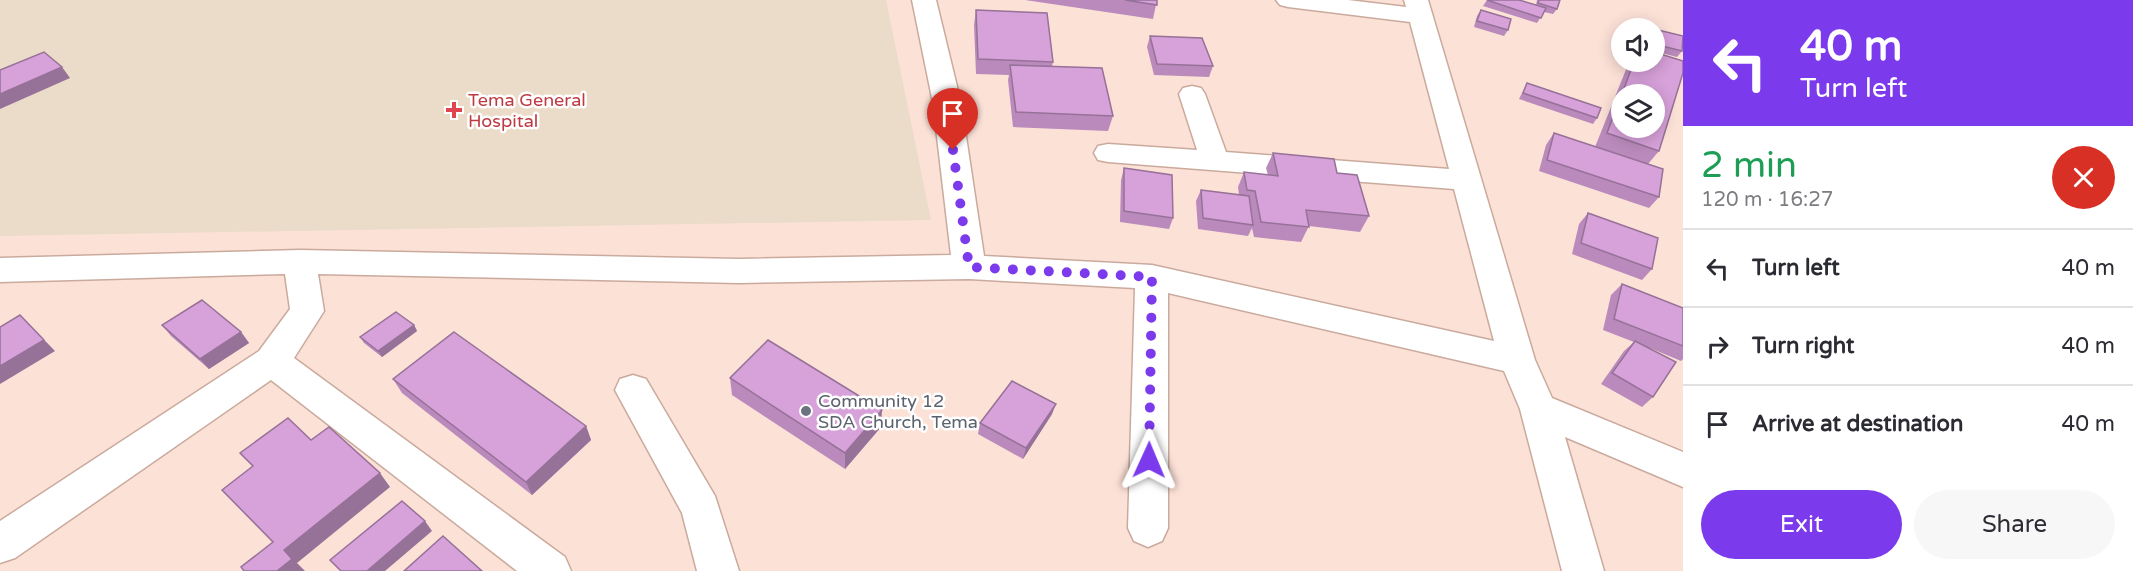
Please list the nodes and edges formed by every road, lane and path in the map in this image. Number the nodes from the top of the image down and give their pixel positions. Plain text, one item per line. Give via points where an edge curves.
1 (924, 0) edge
2 (1288, 0) edge
3 (1419, 8) edge
4 (1192, 94) dead end
5 (1108, 153) dead end
6 (1215, 162) junction
7 (1467, 180) junction
8 (300, 262) junction
9 (969, 267) junction
10 (0, 270) edge
11 (1152, 277) junction
12 (1517, 360) junction
13 (272, 361) junction
14 (633, 390) dead end
15 (1538, 409) junction
16 (1683, 470) edge
17 (1148, 528) dead end
18 (0, 544) edge
19 (550, 571) edge
20 (718, 571) edge
21 (1583, 571) edge

1 - 9 street via 947,102
2 - 3 street
3 - 7 street
4 - 6 street
5 - 6 street
6 - 7 street
7 - 12 street
8 - 9 street via 739,271
8 - 10 street
8 - 13 street via 307,311
9 - 11 street
11 - 12 street
11 - 17 street
12 - 15 street
13 - 18 street
13 - 19 street
14 - 20 street via 701,509
15 - 16 street
15 - 21 street

